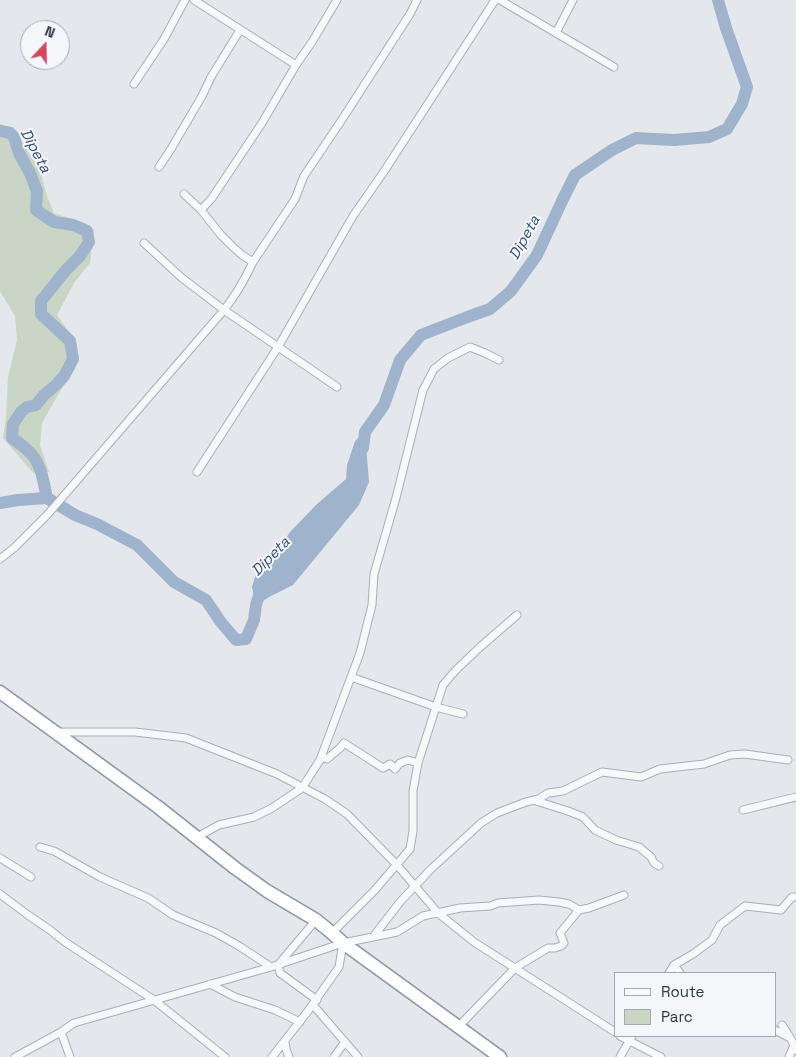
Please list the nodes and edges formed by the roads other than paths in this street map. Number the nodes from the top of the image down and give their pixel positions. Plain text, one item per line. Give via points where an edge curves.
1 (185, 0) edge
2 (194, 0) edge
3 (337, 0) edge
4 (417, 0) edge
5 (495, 0) edge
6 (500, 0) edge
7 (574, 0) edge
8 (240, 30) junction
9 (556, 33) junction
10 (296, 65) junction
11 (614, 67) dead end
12 (134, 84) dead end
13 (159, 167) dead end
14 (184, 194) dead end
15 (201, 210) junction
16 (144, 243) dead end
17 (253, 262) junction
18 (224, 310) junction
19 (278, 348) junction
20 (499, 360) dead end
21 (337, 387) dead end
22 (197, 472) dead end
23 (0, 559) edge
24 (516, 615) dead end
25 (351, 677) junction
26 (0, 692) edge
27 (436, 706) junction
28 (463, 714) dead end
29 (54, 732) junction
30 (321, 757) junction
31 (788, 760) dead end
32 (418, 763) junction
33 (302, 788) junction
34 (796, 797) edge
35 (532, 800) junction
36 (743, 810) dead end
37 (197, 837) junction
38 (40, 847) dead end
39 (0, 858) edge
40 (397, 865) junction
41 (658, 866) dead end
42 (31, 877) dead end
43 (415, 887) junction
44 (0, 894) edge
45 (624, 895) dead end
46 (796, 897) edge
47 (579, 910) junction
48 (438, 914) junction
49 (316, 920) junction
50 (332, 933) junction
51 (373, 937) junction
52 (343, 944) junction
53 (674, 964) junction
54 (274, 966) junction
55 (515, 968) junction
56 (670, 972) edge
57 (679, 972) edge
58 (210, 984) junction
59 (154, 1000) junction
60 (315, 1002) junction
61 (300, 1022) junction
62 (782, 1025) dead end
63 (458, 1027) junction
64 (614, 1031) edge
65 (776, 1031) edge
66 (61, 1032) junction
67 (630, 1038) edge
68 (285, 1042) junction
69 (345, 1042) junction
70 (794, 1044) edge
71 (14, 1057) edge
72 (70, 1057) edge
73 (225, 1057) edge
74 (272, 1057) edge
75 (289, 1057) edge
76 (334, 1057) edge
77 (358, 1057) edge
78 (499, 1057) edge
79 (620, 1057) edge
80 (661, 1057) edge
81 (789, 1057) edge

1 - 12 street
2 - 8 street
3 - 10 street
4 - 17 street
5 - 19 street via 353,216
6 - 9 street
7 - 9 street
8 - 10 street
8 - 13 street
9 - 11 street
10 - 15 street via 257,131
14 - 15 street
15 - 17 street via 227,241
16 - 18 street
17 - 18 street via 236,295
18 - 19 street
18 - 23 street via 48,514
19 - 21 street
19 - 22 street
20 - 25 street via 470,347 448,358 434,370 423,390 374,574 368,622
24 - 27 street via 443,685
25 - 27 street
25 - 30 street
26 - 29 highway
27 - 28 street
27 - 32 street
29 - 33 street via 135,732 186,738 277,774
29 - 37 highway
30 - 32 street via 326,759 344,743 383,768 390,764 395,769 408,760
30 - 33 street
31 - 35 street via 745,754 660,770 641,777 602,772 563,792 548,793
32 - 40 street via 410,849
33 - 37 street via 254,817 220,825
33 - 40 street via 347,814
34 - 36 street
35 - 41 street via 583,817 595,830 639,847
35 - 43 street via 481,822
37 - 49 highway via 266,891
38 - 54 street via 148,898 174,915 216,933
39 - 42 street
40 - 43 street
40 - 50 street
43 - 48 street
43 - 51 street
44 - 59 street via 65,942
45 - 47 street
46 - 53 street via 792,897 781,910 745,906 720,925 712,940
47 - 48 street via 569,904 538,900 460,908
47 - 55 street via 560,933 564,943 561,946 548,948
48 - 51 street via 423,916 397,932
48 - 55 street
49 - 50 highway
49 - 54 street
50 - 52 highway
51 - 52 street
52 - 54 street
52 - 60 street via 339,967
52 - 63 highway
53 - 56 street
53 - 57 street
54 - 58 street
54 - 60 street
55 - 63 street
55 - 64 street
58 - 59 street
58 - 61 street
59 - 66 street via 74,1023
59 - 73 street
60 - 61 street
60 - 69 street
61 - 68 street
62 - 70 street
63 - 78 highway
65 - 70 street
66 - 71 street
66 - 72 street
67 - 79 street
67 - 80 street
68 - 74 street
68 - 75 street
69 - 76 street
69 - 77 street
70 - 81 street

